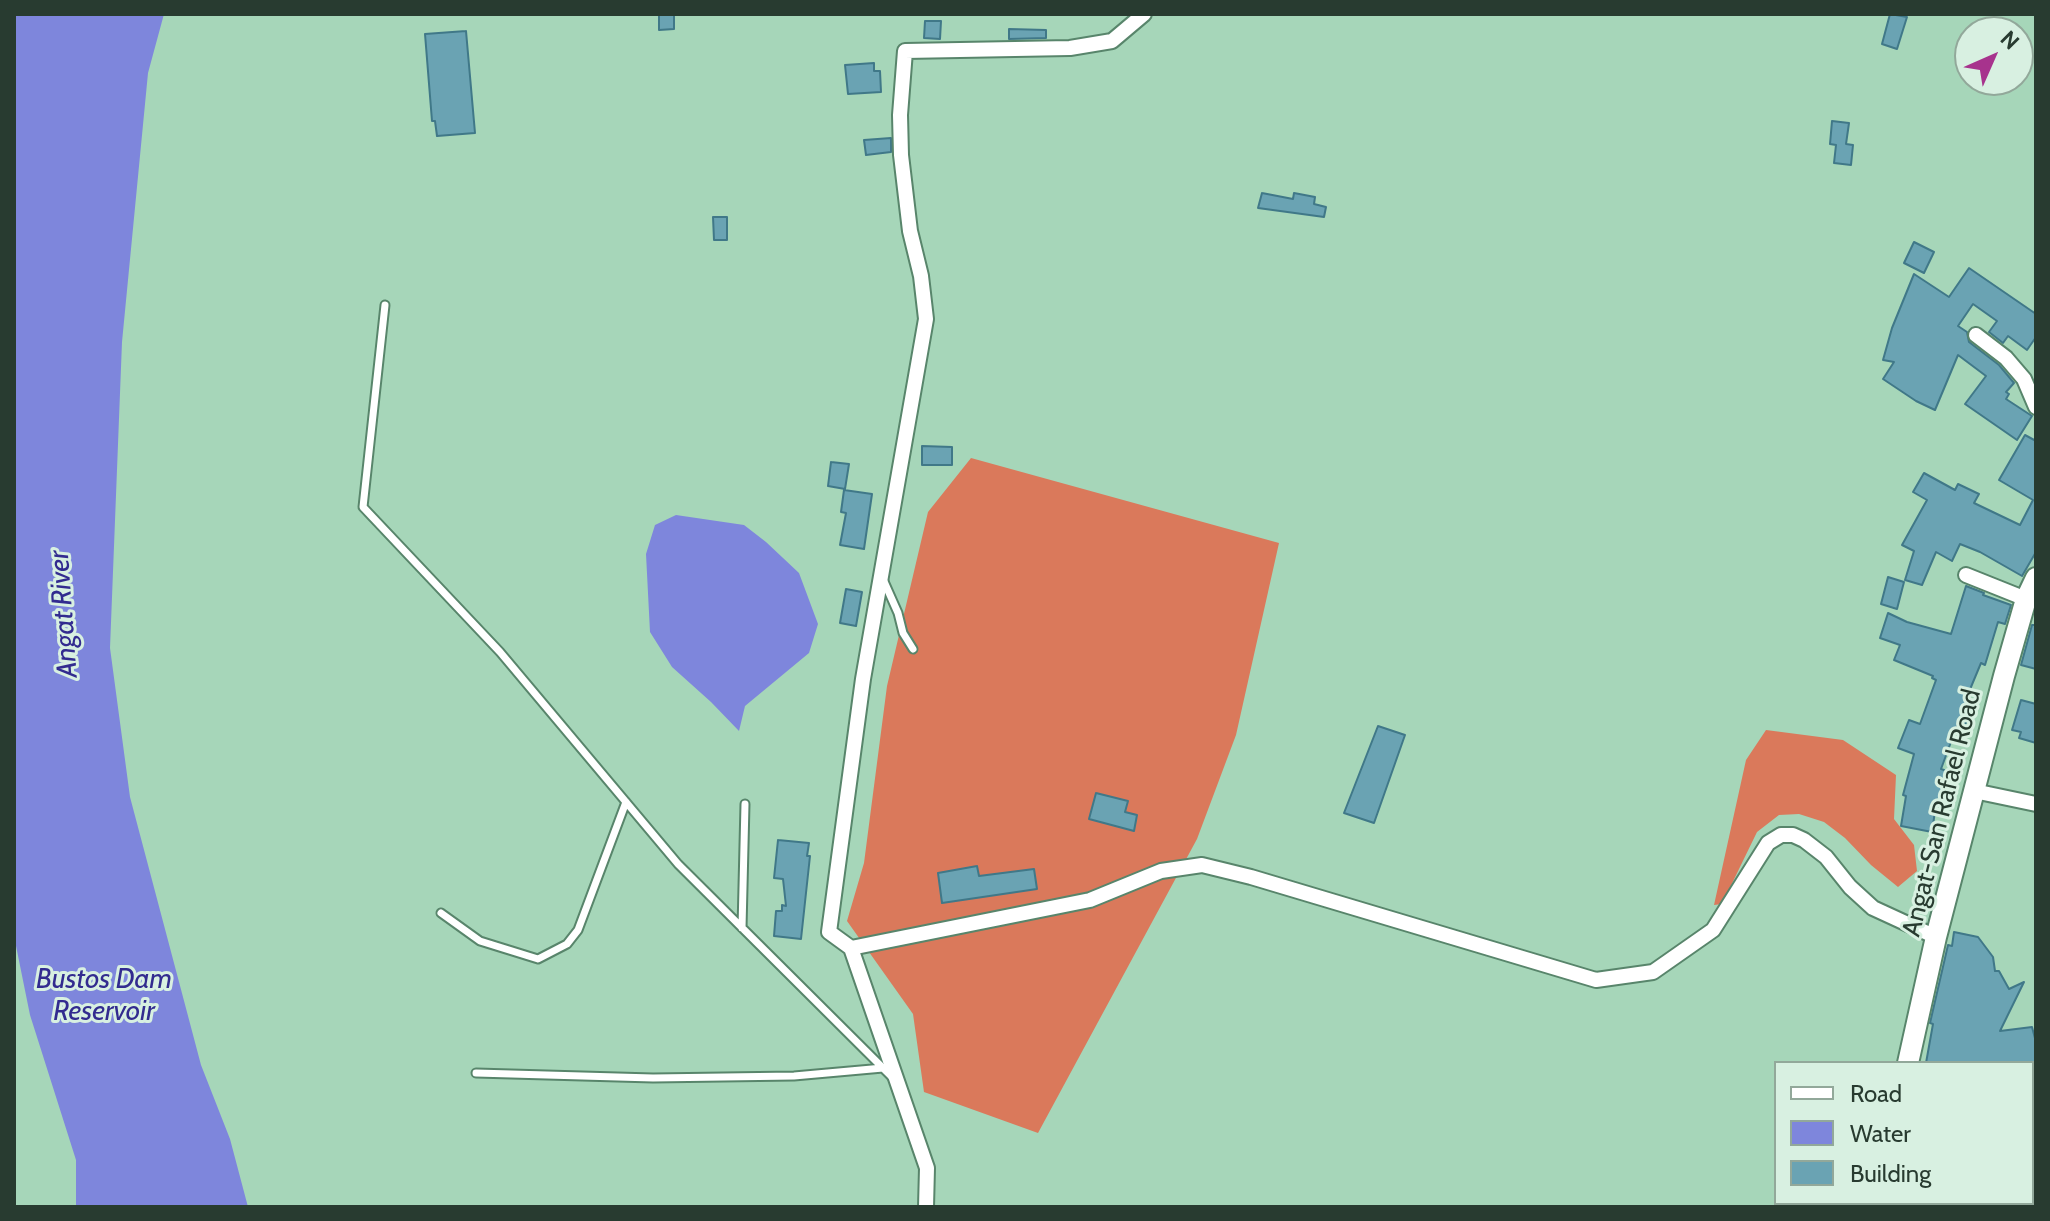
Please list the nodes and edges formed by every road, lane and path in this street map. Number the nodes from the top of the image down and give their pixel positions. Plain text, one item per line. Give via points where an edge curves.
1 (1144, 14) edge
2 (385, 305) dead end
3 (1976, 335) dead end
4 (2036, 407) edge
5 (881, 575) junction
6 (1966, 575) dead end
7 (2036, 578) edge
8 (2026, 599) junction
9 (913, 649) dead end
10 (1974, 791) junction
11 (626, 802) junction
12 (745, 804) dead end
13 (2036, 804) edge
14 (441, 913) dead end
15 (742, 928) junction
16 (1936, 937) junction
17 (851, 948) junction
18 (1908, 1061) edge
19 (883, 1068) junction
20 (476, 1073) dead end
21 (898, 1084) junction
22 (926, 1207) edge

1 - 5 street via 1112,41 1070,48 905,51 901,155 926,319
2 - 11 lane via 363,507 500,652
3 - 4 street via 2024,379
5 - 9 lane
5 - 17 street via 829,932
6 - 8 street
7 - 8 main road, Angat-San Rafael Road
8 - 10 main road, Angat-San Rafael Road
10 - 13 street
10 - 16 main road, Angat-San Rafael Road
11 - 14 lane via 578,930 567,944 538,959 480,941
11 - 15 lane
12 - 15 lane
15 - 19 lane
16 - 17 street via 1873,908 1826,857 1804,840 1781,835 1768,843 1713,930 1653,972 1596,980 1202,865 1161,871 1090,900
16 - 18 main road, Angat-San Rafael Road
17 - 21 street
19 - 20 lane via 794,1076 653,1078
19 - 21 lane
21 - 22 street via 927,1168

